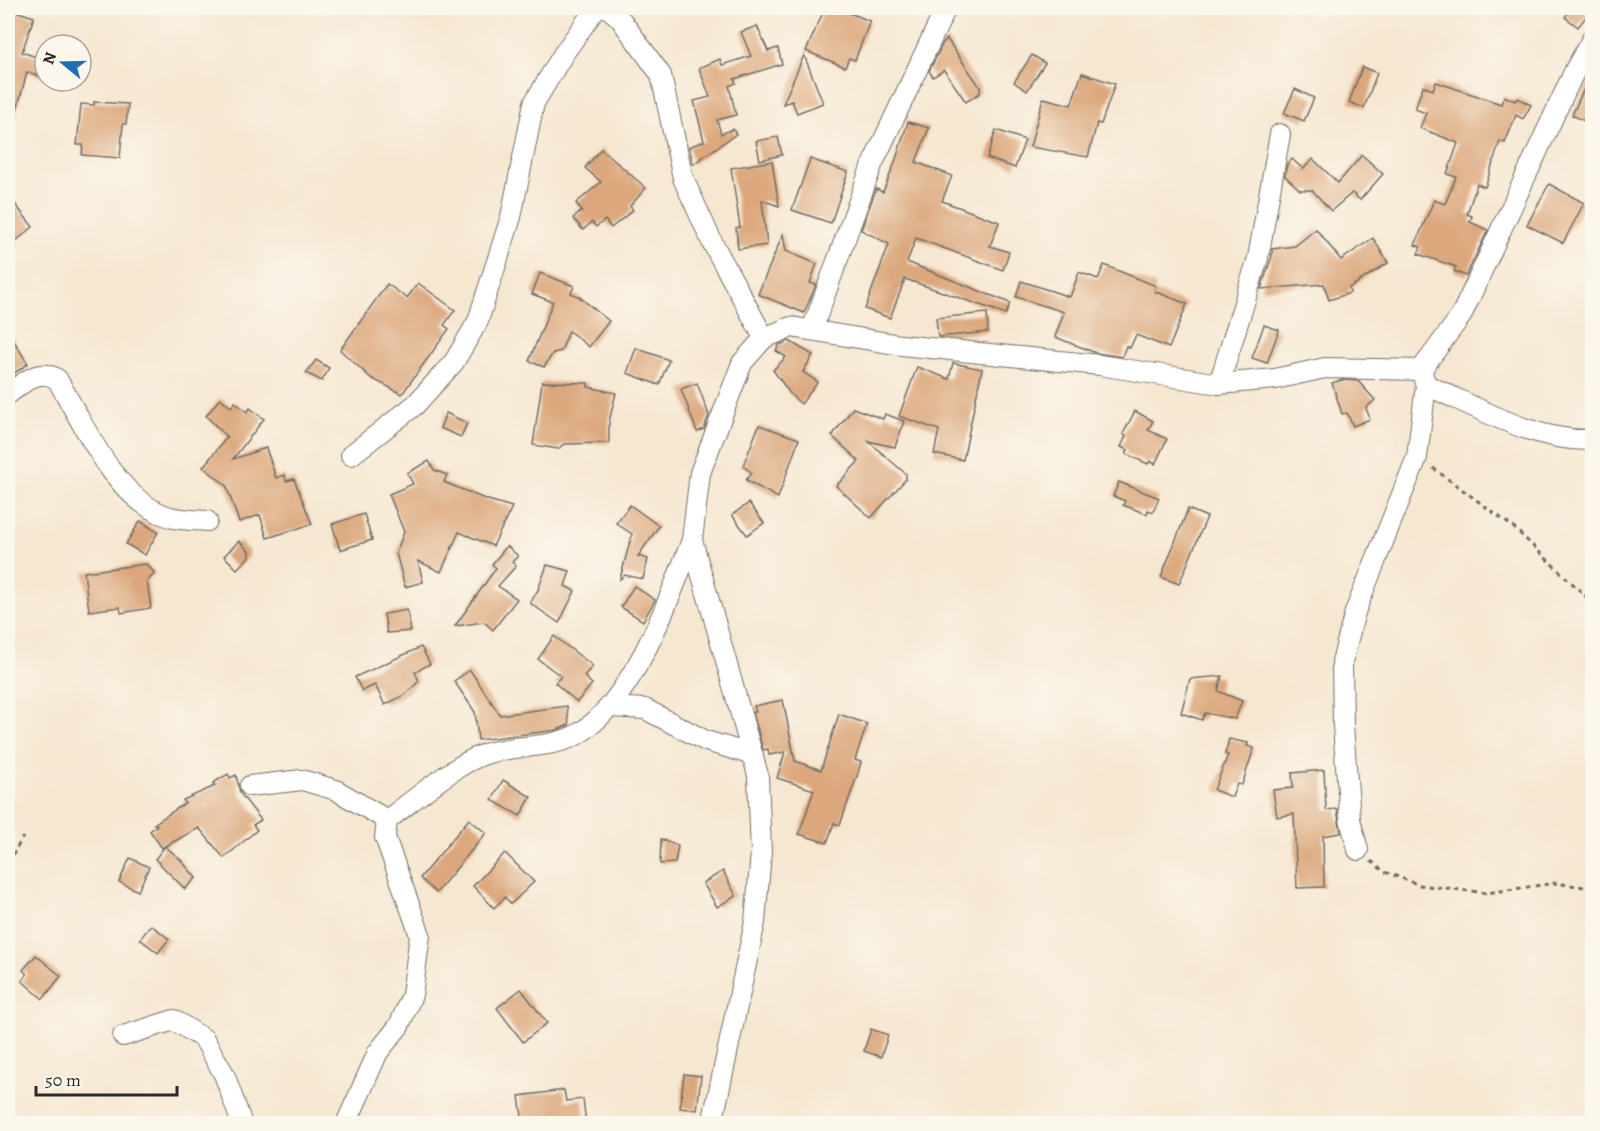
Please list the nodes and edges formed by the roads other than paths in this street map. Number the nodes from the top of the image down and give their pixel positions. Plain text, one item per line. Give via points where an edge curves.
1 (596, 8) edge
2 (608, 8) edge
3 (946, 8) edge
4 (1593, 39) edge
5 (1280, 134) dead end
6 (812, 330) junction
7 (764, 338) junction
8 (1423, 378) junction
9 (1219, 384) junction
10 (8, 394) edge
11 (1593, 440) edge
12 (351, 455) dead end
13 (207, 521) dead end
14 (692, 540) junction
15 (610, 706) junction
16 (753, 755) junction
17 (250, 786) dead end
18 (387, 820) junction
19 (1358, 850) road end
20 (123, 1036) dead end
21 (242, 1124) edge
22 (346, 1124) edge
23 (712, 1124) edge

1 - 12 street via 534,104 511,217 477,321 454,362 415,405
2 - 7 street via 620,16 661,75 683,178 712,242
3 - 6 street via 872,165
4 - 8 street via 1461,316
5 - 9 street via 1258,258
6 - 7 street via 791,327
6 - 9 street via 901,345 1098,365
7 - 14 street via 742,363 700,473
8 - 9 street via 1325,368 1275,379
8 - 11 street via 1527,429 1570,441
8 - 19 street via 1417,457 1355,612 1342,662 1350,819
10 - 13 street via 37,374 57,379 115,476 133,497 169,517
14 - 15 street via 658,629
14 - 16 street
15 - 16 street via 645,709 706,741
15 - 18 street via 578,734 475,759
16 - 23 street via 758,775 762,853 755,922
17 - 18 street via 302,780 336,790
18 - 22 street via 385,837 420,935 412,995 399,1026 378,1052
20 - 21 street via 174,1020 204,1039 224,1074

